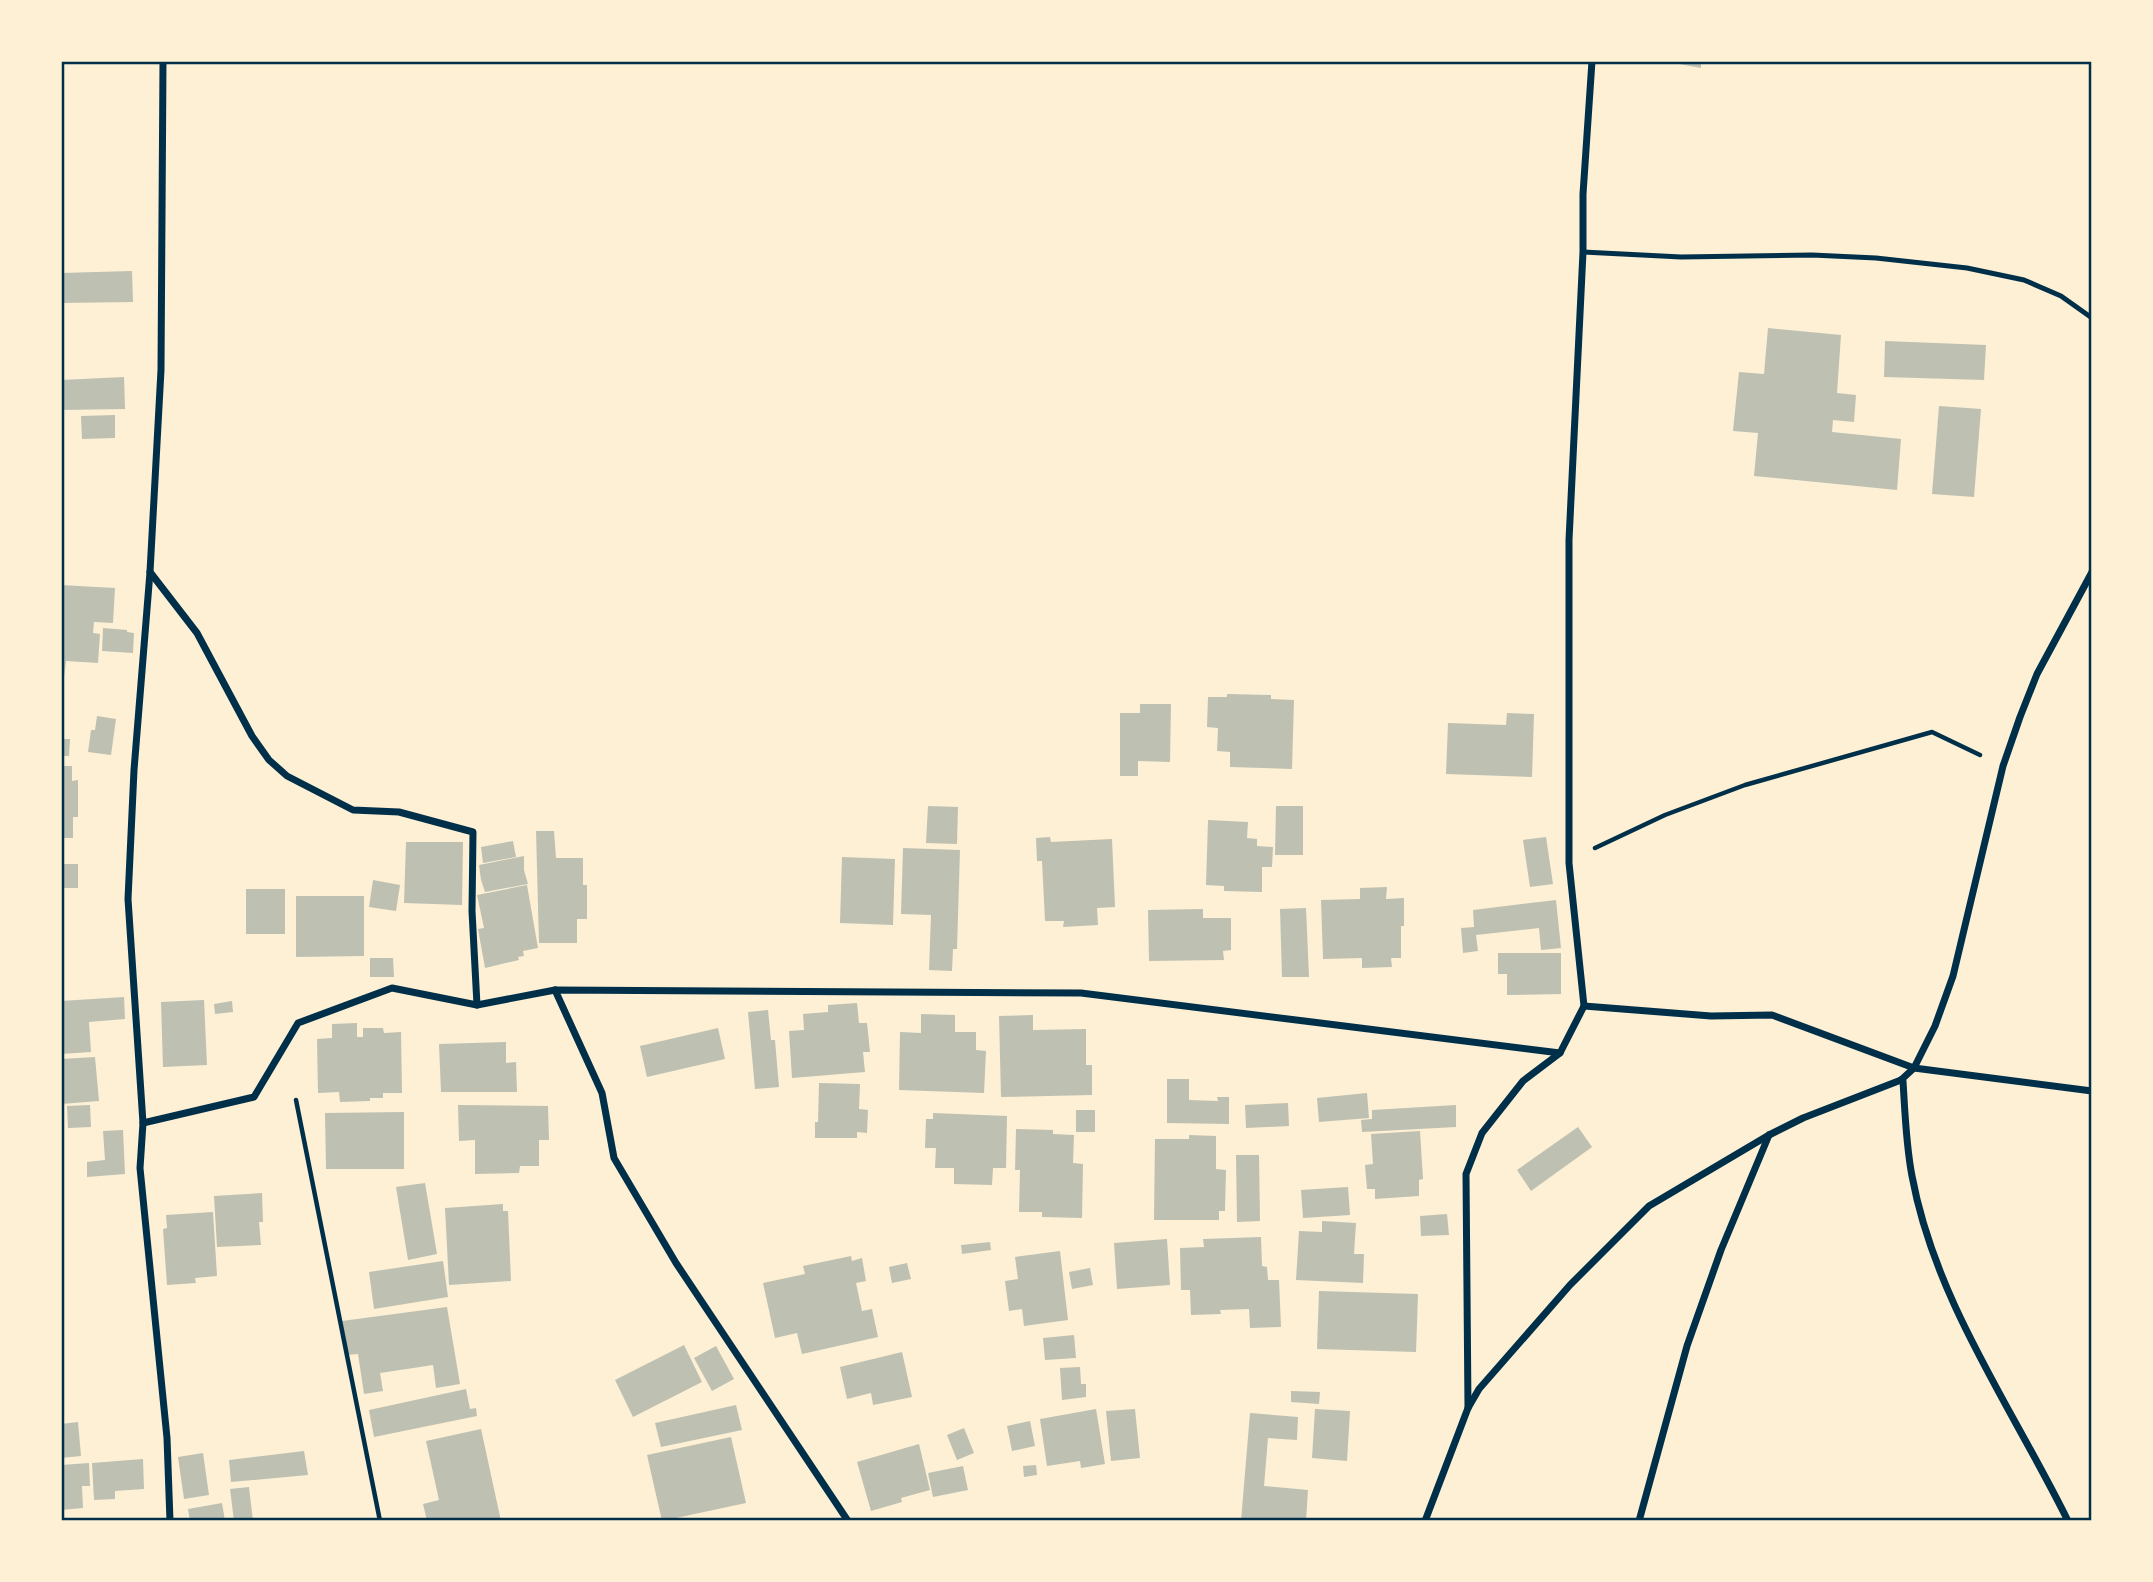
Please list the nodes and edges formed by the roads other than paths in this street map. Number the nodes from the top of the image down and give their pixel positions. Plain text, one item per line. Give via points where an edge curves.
1 (163, 61) edge
2 (1592, 61) edge
3 (1583, 252) junction
4 (2092, 318) edge
5 (150, 572) junction
6 (2092, 572) edge
7 (555, 990) junction
8 (477, 1005) junction
9 (1584, 1006) junction
10 (1560, 1053) junction
11 (1914, 1068) junction
12 (1901, 1080) junction
13 (2092, 1091) edge
14 (143, 1123) junction
15 (1769, 1135) junction
16 (1468, 1408) junction
17 (170, 1521) edge
18 (848, 1521) edge
19 (1425, 1521) edge
20 (1639, 1521) edge
21 (2068, 1521) edge

1 - 5 street via 161,370
2 - 3 street
3 - 4 lane via 1681,257 1812,255 1968,268 2035,284
3 - 9 street via 1569,540 1569,863
5 - 8 street via 197,633 252,736 287,776 353,810 399,812 473,832
5 - 14 street via 128,899
6 - 11 street via 2037,674 2003,766 1952,976
7 - 8 street
7 - 10 street via 1081,993
7 - 18 street via 602,1093 614,1158 676,1263
8 - 14 street via 393,988 298,1023 254,1097
9 - 10 street
9 - 11 street via 1712,1016 1772,1015
10 - 16 street via 1522,1081 1482,1133 1466,1174
11 - 12 street
11 - 13 street
12 - 15 street
12 - 21 street via 1912,1178 1947,1289
14 - 17 street via 139,1168 167,1438
15 - 16 street via 1649,1206 1496,1367
15 - 20 street via 1687,1346
16 - 19 street

